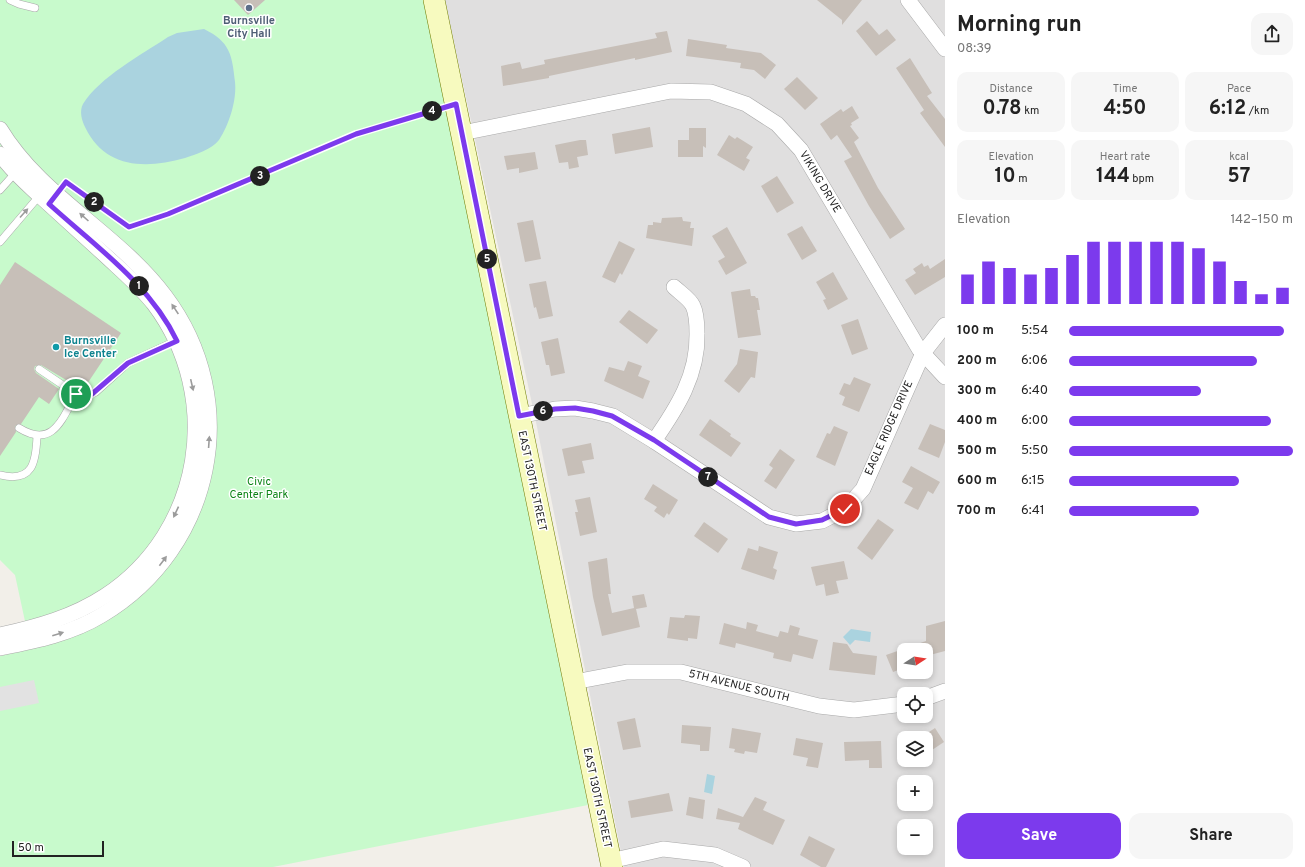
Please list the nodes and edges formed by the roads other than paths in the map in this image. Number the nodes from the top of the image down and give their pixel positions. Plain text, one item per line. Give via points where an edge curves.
1 (10, 0) edge
2 (434, 0) edge
3 (908, 0) edge
4 (35, 8) dead end
5 (945, 49) edge
6 (0, 129) edge
7 (462, 133) junction
8 (0, 154) edge
9 (20, 168) junction
10 (0, 190) edge
11 (49, 191) junction
12 (0, 242) edge
13 (674, 287) dead end
14 (945, 325) edge
15 (183, 338) junction
16 (923, 353) junction
17 (39, 369) dead end
18 (945, 377) edge
19 (76, 394) junction
20 (519, 416) junction
21 (18, 428) dead end
22 (37, 436) junction
23 (654, 440) junction
24 (0, 475) edge
25 (0, 634) edge
26 (0, 648) edge
27 (574, 682) junction
28 (945, 691) edge
29 (933, 695) edge
30 (897, 705) edge
31 (611, 864) edge
32 (743, 867) edge

1 - 4 lane
2 - 7 street, EAST 130TH STREET
3 - 5 street
6 - 9 street
7 - 16 street, VIKING DRIVE via 671,90 711,92 746,104 777,124 801,150
7 - 20 street, EAST 130TH STREET
8 - 9 street
9 - 10 lane
9 - 11 street
12 -> 11 lane
11 - 15 street via 140,287 165,320
13 - 23 street via 693,306 697,323 697,344 690,378 683,395
14 - 16 street, EAGLE RIDGE DRIVE
15 - 19 lane via 128,363 92,394
15 -> 25 street via 196,413 196,431 188,480 169,527 151,555 130,577 94,603 56,620
26 -> 15 street via 61,634 101,616 140,587 162,563 182,534 202,484 210,431 205,377
16 - 18 street, VIKING DRIVE
16 - 23 street, EAGLE RIDGE DRIVE via 862,489 845,509 822,520 796,524 769,517
17 - 19 lane
19 - 22 lane via 57,427 48,434
20 - 23 street, EAGLE RIDGE DRIVE via 555,409 575,408 593,411 612,416
20 - 27 street, EAST 130TH STREET
21 - 22 lane
22 - 24 lane via 36,458 31,469 16,477
27 - 30 street, 5TH AVENUE SOUTH via 627,672 681,672 819,706 854,710
27 - 31 street, EAST 130TH STREET
28 - 29 street
31 - 32 street via 664,849 715,854

